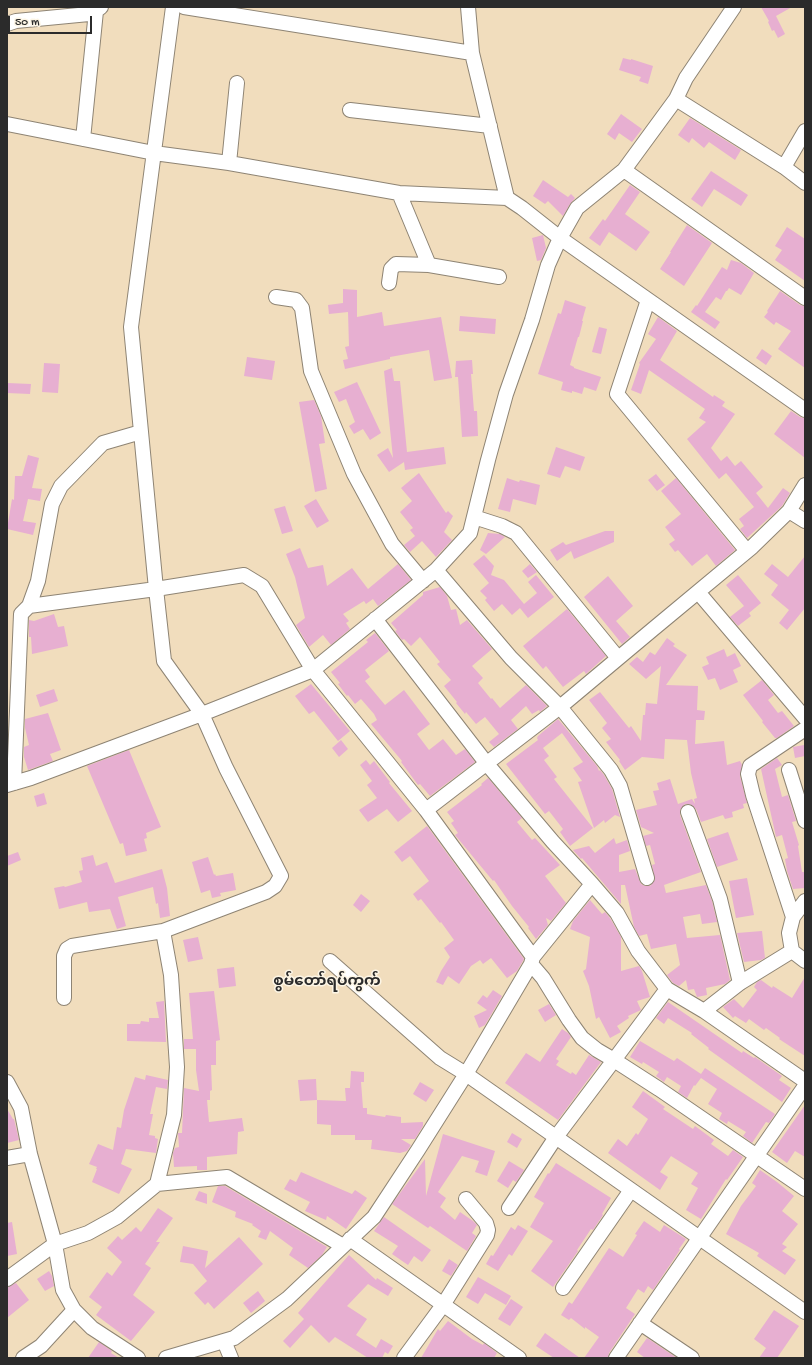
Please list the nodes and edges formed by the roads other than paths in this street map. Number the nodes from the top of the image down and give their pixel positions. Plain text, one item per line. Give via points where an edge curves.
1 (173, 7) edge
2 (184, 7) edge
3 (468, 7) edge
4 (734, 7) edge
5 (99, 9) edge
6 (7, 24) edge
7 (472, 53) junction
8 (237, 83) dead end
9 (676, 100) junction
10 (350, 110) dead end
11 (7, 124) edge
12 (490, 126) junction
13 (805, 132) edge
14 (83, 139) junction
15 (154, 153) junction
16 (229, 163) junction
17 (784, 168) junction
18 (624, 170) junction
19 (805, 183) edge
20 (399, 193) junction
21 (507, 198) junction
22 (560, 238) junction
23 (428, 265) junction
24 (499, 277) dead end
25 (389, 283) dead end
26 (276, 297) dead end
27 (805, 298) edge
28 (648, 300) junction
29 (805, 410) edge
30 (141, 432) junction
31 (805, 485) edge
32 (789, 511) junction
33 (474, 517) junction
34 (805, 521) edge
35 (747, 551) junction
36 (436, 570) junction
37 (423, 581) junction
38 (156, 588) junction
39 (698, 592) junction
40 (19, 611) edge
41 (375, 619) junction
42 (618, 658) junction
43 (313, 670) junction
44 (560, 707) junction
45 (202, 714) junction
46 (805, 718) edge
47 (805, 729) edge
48 (487, 764) junction
49 (789, 770) dead end
50 (11, 784) edge
51 (426, 810) junction
52 (688, 812) dead end
53 (805, 821) edge
54 (647, 878) dead end
55 (592, 884) junction
56 (805, 901) edge
57 (793, 917) junction
58 (163, 931) junction
59 (792, 951) junction
60 (532, 960) junction
61 (330, 961) dead end
62 (805, 961) edge
63 (740, 983) junction
64 (667, 989) junction
65 (64, 998) dead end
66 (704, 1011) junction
67 (614, 1060) junction
68 (466, 1074) junction
69 (805, 1081) edge
70 (7, 1082) edge
71 (805, 1086) edge
72 (556, 1137) junction
73 (30, 1154) junction
74 (757, 1155) junction
75 (7, 1158) edge
76 (157, 1184) junction
77 (805, 1189) edge
78 (631, 1190) junction
79 (466, 1199) dead end
80 (509, 1208) dead end
81 (700, 1238) junction
82 (346, 1242) junction
83 (55, 1244) junction
84 (7, 1279) edge
85 (563, 1288) dead end
86 (443, 1305) junction
87 (74, 1310) junction
88 (805, 1312) edge
89 (640, 1323) junction
90 (224, 1341) junction
91 (23, 1358) edge
92 (138, 1358) edge
93 (166, 1358) edge
94 (231, 1358) edge
95 (404, 1358) edge
96 (519, 1358) edge
97 (616, 1358) edge
98 (692, 1358) edge

1 - 15 street
2 - 7 street
3 - 7 street
4 - 9 street via 686,78
5 - 6 street via 89,14
5 - 14 street
7 - 12 street
8 - 16 street
9 - 17 street
9 - 18 street
10 - 12 street
11 - 14 street
12 - 21 street
13 - 17 street
14 - 15 street
15 - 16 street
15 - 30 street via 131,327
16 - 20 street
17 - 19 street
18 - 22 street via 577,208
18 - 27 street
20 - 21 street
20 - 23 street
21 - 22 street
22 - 28 street
22 - 33 street via 548,265 506,394
23 - 24 street
23 - 25 street via 396,264 391,269
26 - 37 street via 296,300 302,308 310,371 354,474 392,544
28 - 29 street
28 - 35 street via 617,394
30 - 38 street
30 - 40 street via 103,443 61,486 52,504 38,581
31 - 32 street
32 - 34 street
32 - 35 street
33 - 36 street via 470,533
33 - 42 street via 516,533
35 - 39 street
36 - 37 street
36 - 44 street via 511,658
37 - 41 street
38 - 40 street
38 - 43 street via 244,575 262,586
38 - 45 street via 164,661
39 - 42 street
39 - 46 street
40 - 50 street
41 - 43 street
41 - 48 street
42 - 44 street
43 - 45 street
43 - 51 street
44 - 48 street
44 - 54 street via 611,770 620,786
45 - 50 street
45 - 58 street via 226,768 281,876 275,886 266,892
47 - 57 street via 750,766 748,774
48 - 51 street
48 - 55 street
49 - 53 street
51 - 60 street
52 - 63 street via 720,898
55 - 60 street
55 - 64 street via 617,914 638,951
56 - 57 street
57 - 59 street via 789,933
58 - 65 street via 72,946 67,949 64,956
58 - 76 street via 171,975 177,1067 174,1116
59 - 62 street
59 - 63 street
60 - 67 street via 582,1038
60 - 68 street
61 - 68 street via 440,1058
63 - 66 street
64 - 66 street
64 - 67 street
66 - 69 street
67 - 72 street
67 - 74 street
68 - 72 street
68 - 82 street via 374,1216
70 - 73 street via 21,1108
71 - 74 street
72 - 78 street
72 - 80 street
73 - 75 street
73 - 83 street
74 - 77 street
74 - 81 street
76 - 82 street via 227,1177
76 - 83 street via 117,1217 88,1233
78 - 81 street
78 - 85 street
79 - 86 street via 486,1223 488,1230
81 - 88 street
81 - 89 street
82 - 86 street
82 - 90 street via 287,1299 234,1338
83 - 84 street
83 - 87 street via 63,1290
86 - 95 street
86 - 96 street
87 - 91 street via 41,1346
87 - 92 street via 92,1328
89 - 97 street
89 - 98 street
90 - 93 street
90 - 94 street

